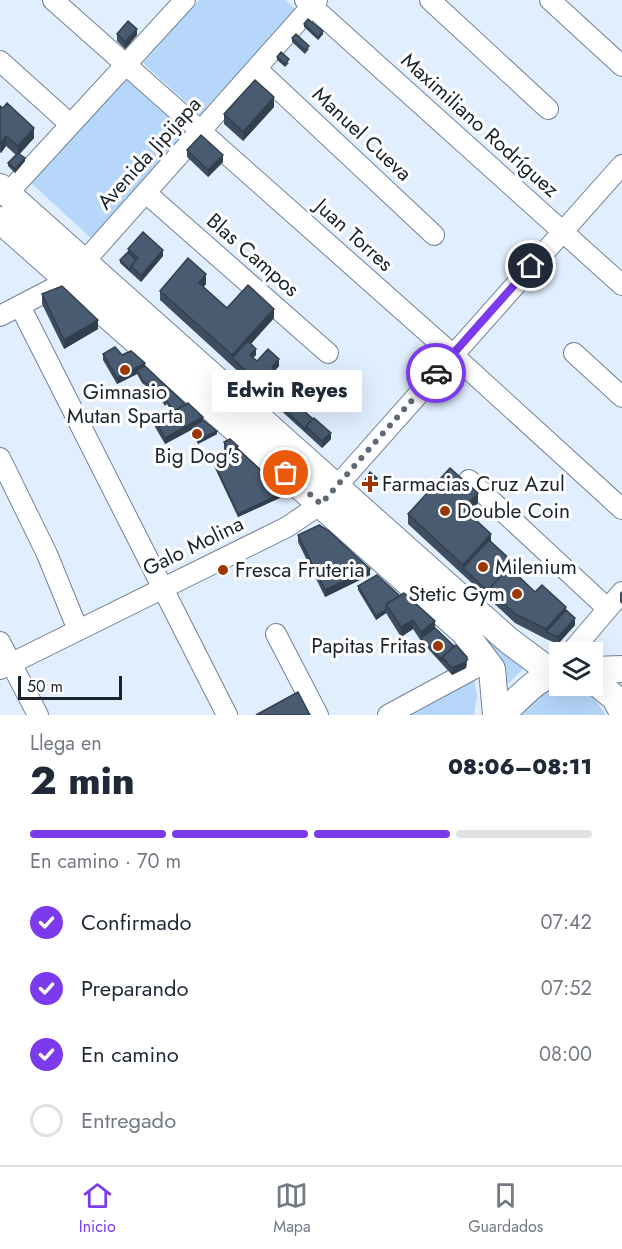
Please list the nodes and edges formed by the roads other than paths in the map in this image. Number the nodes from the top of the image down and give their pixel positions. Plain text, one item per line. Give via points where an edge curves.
1 (53, 0) edge
2 (430, 0) edge
3 (550, 0) edge
4 (181, 1) edge
5 (312, 2) edge
6 (0, 61) edge
7 (126, 64) junction
8 (622, 66) edge
9 (257, 69) junction
10 (548, 109) dead end
11 (70, 124) junction
12 (200, 131) junction
13 (622, 165) edge
14 (4, 190) edge
15 (146, 193) junction
16 (0, 220) edge
17 (562, 231) junction
18 (434, 235) dead end
19 (85, 261) junction
20 (67, 280) junction
21 (622, 285) edge
22 (20, 306) junction
23 (0, 315) edge
24 (328, 353) dead end
25 (574, 353) dead end
26 (452, 354) junction
27 (622, 397) edge
28 (0, 458) edge
29 (469, 480) dead end
30 (330, 495) junction
31 (622, 509) edge
32 (161, 588) junction
33 (622, 592) edge
34 (607, 608) junction
35 (78, 630) junction
36 (276, 634) dead end
37 (0, 642) edge
38 (580, 642) edge
39 (488, 661) junction
40 (6, 667) edge
41 (549, 667) edge
42 (622, 669) edge
43 (603, 670) edge
44 (549, 676) edge
45 (603, 688) edge
46 (622, 711) edge
47 (38, 715) edge
48 (227, 715) edge
49 (318, 715) edge
50 (388, 715) edge
51 (496, 715) edge
52 (501, 715) edge

1 - 7 street, Juan Torres
2 - 10 street
3 - 8 street
4 - 7 street
5 - 9 street, Avenida Jipijapa
5 - 17 street, Maximiliano Rodríguez
6 - 11 street
7 - 11 street
7 - 12 street, Juan Torres
9 - 12 street, Avenida Jipijapa
9 - 18 street, Manuel Cueva
11 - 14 street
12 - 15 street, Avenida Jipijapa
12 - 26 street, Juan Torres
13 - 17 street, Galo Molina
14 - 19 main road
15 - 19 street, Avenida Jipijapa
15 - 24 street, Blas Campos
16 - 20 main road
17 - 21 street, Maximiliano Rodríguez
17 - 26 street, Galo Molina
19 - 20 street, Avenida Jipijapa
19 - 30 main road
20 - 22 street, Avenida Jipijapa
20 - 30 main road
22 - 23 street, Avenida Jipijapa
22 - 32 street
25 - 27 street
26 - 30 street, Galo Molina
26 - 31 street, Juan Torres
28 - 35 street via 47,554
29 - 34 street
30 - 32 street, Galo Molina via 287,527
30 - 39 main road
30 - 41 main road via 508,639
32 - 35 street, Galo Molina
32 - 48 street
33 - 34 street
34 - 38 street
35 - 40 street, Galo Molina
36 - 49 street
37 - 40 street
39 - 50 street
39 - 51 main road via 495,676
40 - 47 street
42 - 43 main road
44 - 52 main road
45 - 46 main road

